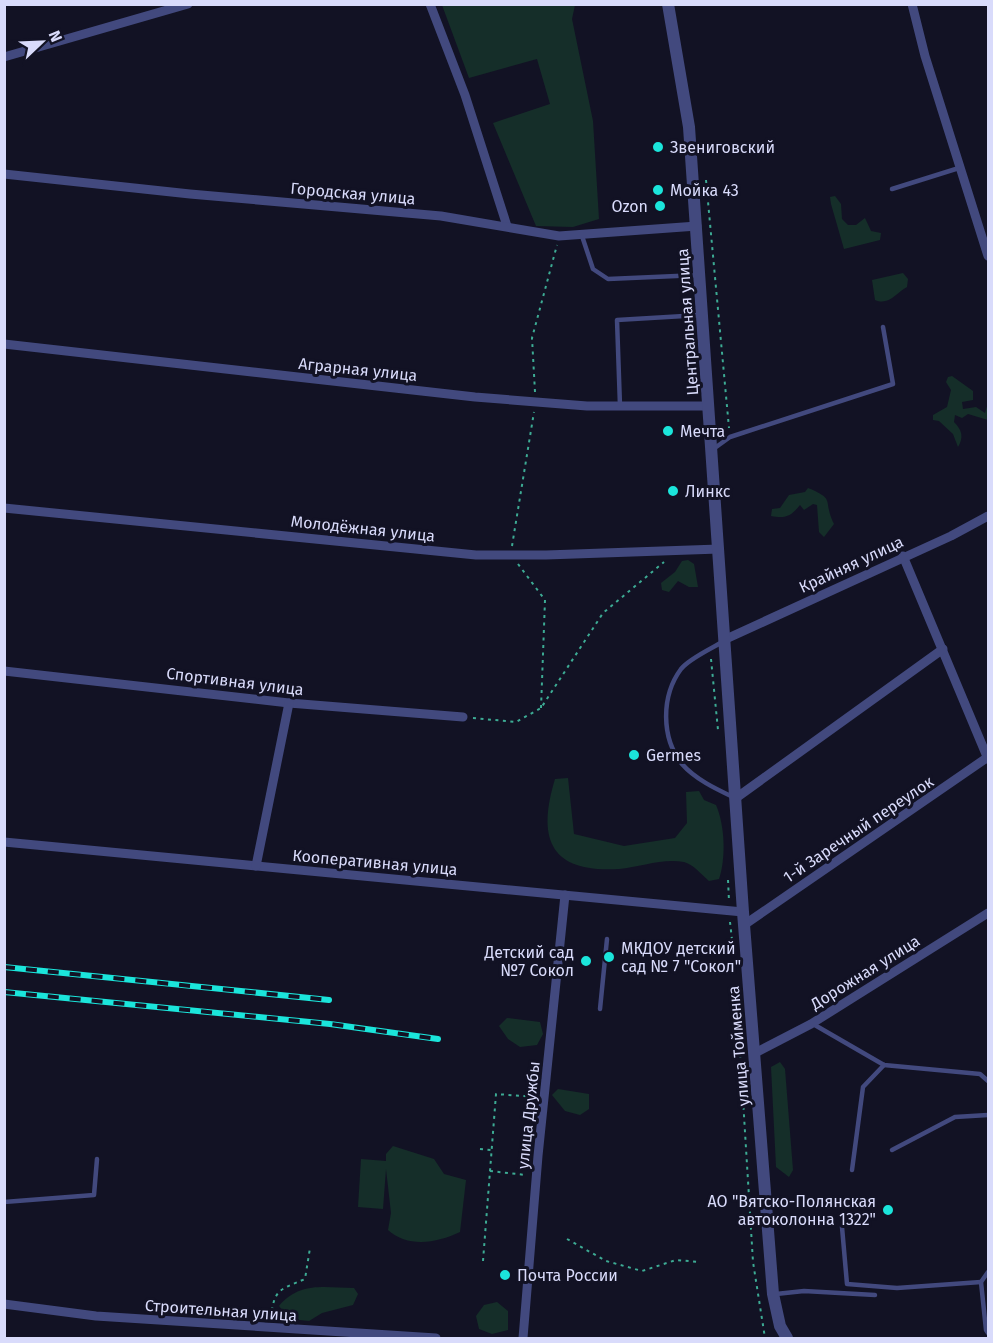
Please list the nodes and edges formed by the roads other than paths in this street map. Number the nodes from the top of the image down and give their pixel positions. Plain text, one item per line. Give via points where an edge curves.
1 (188, 4) edge
2 (430, 4) edge
3 (668, 4) edge
4 (912, 4) edge
5 (4, 57) edge
6 (962, 167) junction
7 (4, 174) edge
8 (892, 189) dead end
9 (507, 226) junction
10 (697, 226) junction
11 (582, 236) junction
12 (988, 256) edge
13 (700, 275) junction
14 (703, 315) junction
15 (883, 327) dead end
16 (4, 344) edge
17 (620, 406) junction
18 (710, 406) junction
19 (712, 450) junction
20 (4, 508) edge
21 (988, 516) edge
22 (719, 549) junction
23 (903, 556) junction
24 (726, 639) junction
25 (943, 649) junction
26 (4, 671) edge
27 (289, 703) junction
28 (463, 717) road end
29 (988, 758) edge
30 (736, 798) junction
31 (4, 843) edge
32 (256, 866) junction
33 (566, 895) junction
34 (988, 913) edge
35 (744, 919) junction
36 (607, 939) dead end
37 (600, 1009) dead end
38 (811, 1024) junction
39 (755, 1053) junction
40 (884, 1065) junction
41 (988, 1081) edge
42 (988, 1115) edge
43 (892, 1150) dead end
44 (97, 1159) dead end
45 (852, 1170) dead end
46 (4, 1202) edge
47 (842, 1227) dead end
48 (988, 1272) edge
49 (981, 1282) junction
50 (773, 1294) junction
51 (875, 1294) dead end
52 (4, 1304) edge
53 (988, 1333) edge
54 (436, 1338) edge
55 (523, 1338) edge
56 (788, 1338) edge

1 - 5 street
2 - 9 street via 465,95
3 - 10 street, Центральная улица via 689,127
4 - 6 street
6 - 8 lane
6 - 12 street
7 - 9 street, Городская улица via 441,216
9 - 11 street, Городская улица via 559,236
10 - 11 street, Городская улица
10 - 13 street, Центральная улица
11 - 13 lane via 593,269 608,279
13 - 14 street, Центральная улица
14 - 17 lane via 617,320
14 - 18 street, Центральная улица
15 - 19 lane via 893,384 730,437
16 - 17 street, Аграрная улица via 536,401
17 - 18 street, Аграрная улица
18 - 19 street, Центральная улица
19 - 22 street, Центральная улица
20 - 22 street, Молодёжная улица via 476,555
21 - 23 street, Крайняя улица
22 - 24 street, Центральная улица
23 - 24 street, Крайняя улица
23 - 25 street
24 - 30 street, улица Тойменка
24 - 30 lane via 682,668 668,696 666,733 682,764 704,782
25 - 29 street
25 - 30 street
26 - 27 street, Спортивная улица
27 - 28 street, Спортивная улица
27 - 32 street
29 - 35 street, 1-й Заречный переулок
30 - 35 street, улица Тойменка
31 - 32 street, Кооперативная улица
32 - 33 street, Кооперативная улица
33 - 35 street, Кооперативная улица via 729,911
33 - 55 street, улица Дружбы
34 - 38 street, Дорожная улица
35 - 39 street, улица Тойменка
36 - 37 lane
38 - 39 street, Дорожная улица
38 - 40 lane
39 - 50 street, улица Тойменка
40 - 41 lane via 980,1074
40 - 45 lane via 863,1087
42 - 43 lane via 955,1117
44 - 46 lane via 94,1195
47 - 49 lane via 847,1284 897,1288
48 - 49 lane
49 - 53 lane
50 - 51 lane
50 - 56 street, улица Тойменка via 780,1326
52 - 54 street, Строительная улица via 96,1316

